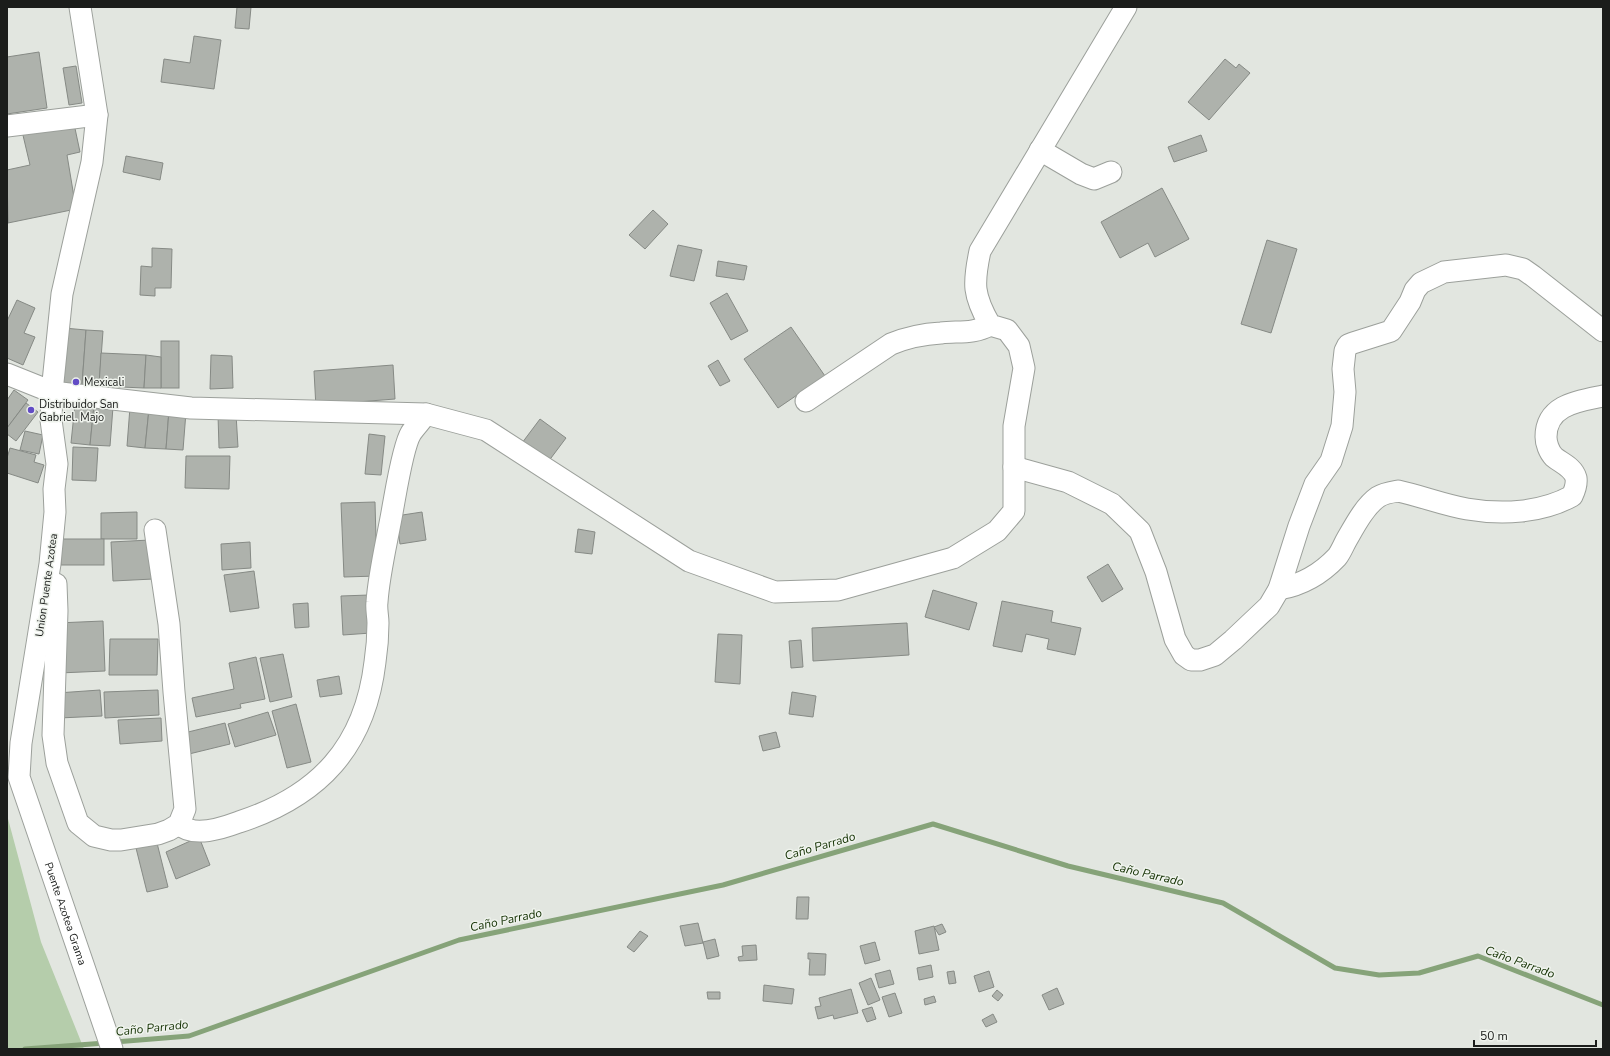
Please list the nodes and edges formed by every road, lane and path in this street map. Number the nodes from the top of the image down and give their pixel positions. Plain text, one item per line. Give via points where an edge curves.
1 (80, 7) edge
2 (1126, 7) edge
3 (97, 115) junction
4 (7, 126) edge
5 (1040, 150) junction
6 (1111, 172) dead end
7 (990, 325) junction
8 (1603, 331) edge
9 (7, 374) edge
10 (52, 392) junction
11 (1603, 396) edge
12 (806, 401) dead end
13 (426, 414) junction
14 (1014, 467) junction
15 (155, 530) dead end
16 (50, 564) junction
17 (1279, 589) junction
18 (19, 777) joint
19 (179, 824) junction
20 (112, 1049) edge

1 - 3 street, Union Puente Azotea
2 - 5 street
3 - 4 street
3 - 10 street, Union Puente Azotea via 92,162 62,294
5 - 6 street via 1094,179
5 - 7 street via 980,251 974,278 978,304
7 - 12 street via 974,332 906,338 891,344
7 - 14 street via 1007,330 1019,346 1024,368 1014,426
8 - 17 street via 1533,276 1515,267 1506,265 1456,269 1421,283 1391,331 1348,345 1345,350 1342,426 1331,461 1315,484
9 - 10 street
10 - 13 street via 191,408
10 - 16 street, Union Puente Azotea via 51,420 57,464
11 - 17 street via 1562,407 1552,417 1546,429 1546,443 1553,456 1564,462 1575,477 1576,486 1572,496 1546,507 1517,512 1467,509 1398,491 1388,493 1379,496 1370,504 1353,528 1338,557 1312,578 1295,586
13 - 14 street via 486,430 690,561 775,592 838,590 953,558 998,531 1014,511
13 - 19 street via 410,434 398,481 377,602 374,670 366,703 351,740 320,779 294,798 265,813 235,824 196,831 188,830
14 - 17 street via 1068,482 1112,504 1140,531 1156,572 1175,639 1184,656 1191,660 1215,655 1268,606
15 - 19 street via 169,624 185,809
16 - 18 street, Union Puente Azotea via 21,743
16 - 19 street via 56,569 57,611 52,735 57,763 78,823 94,836 111,840 158,834
18 - 20 street, Puente Azotea Grama

